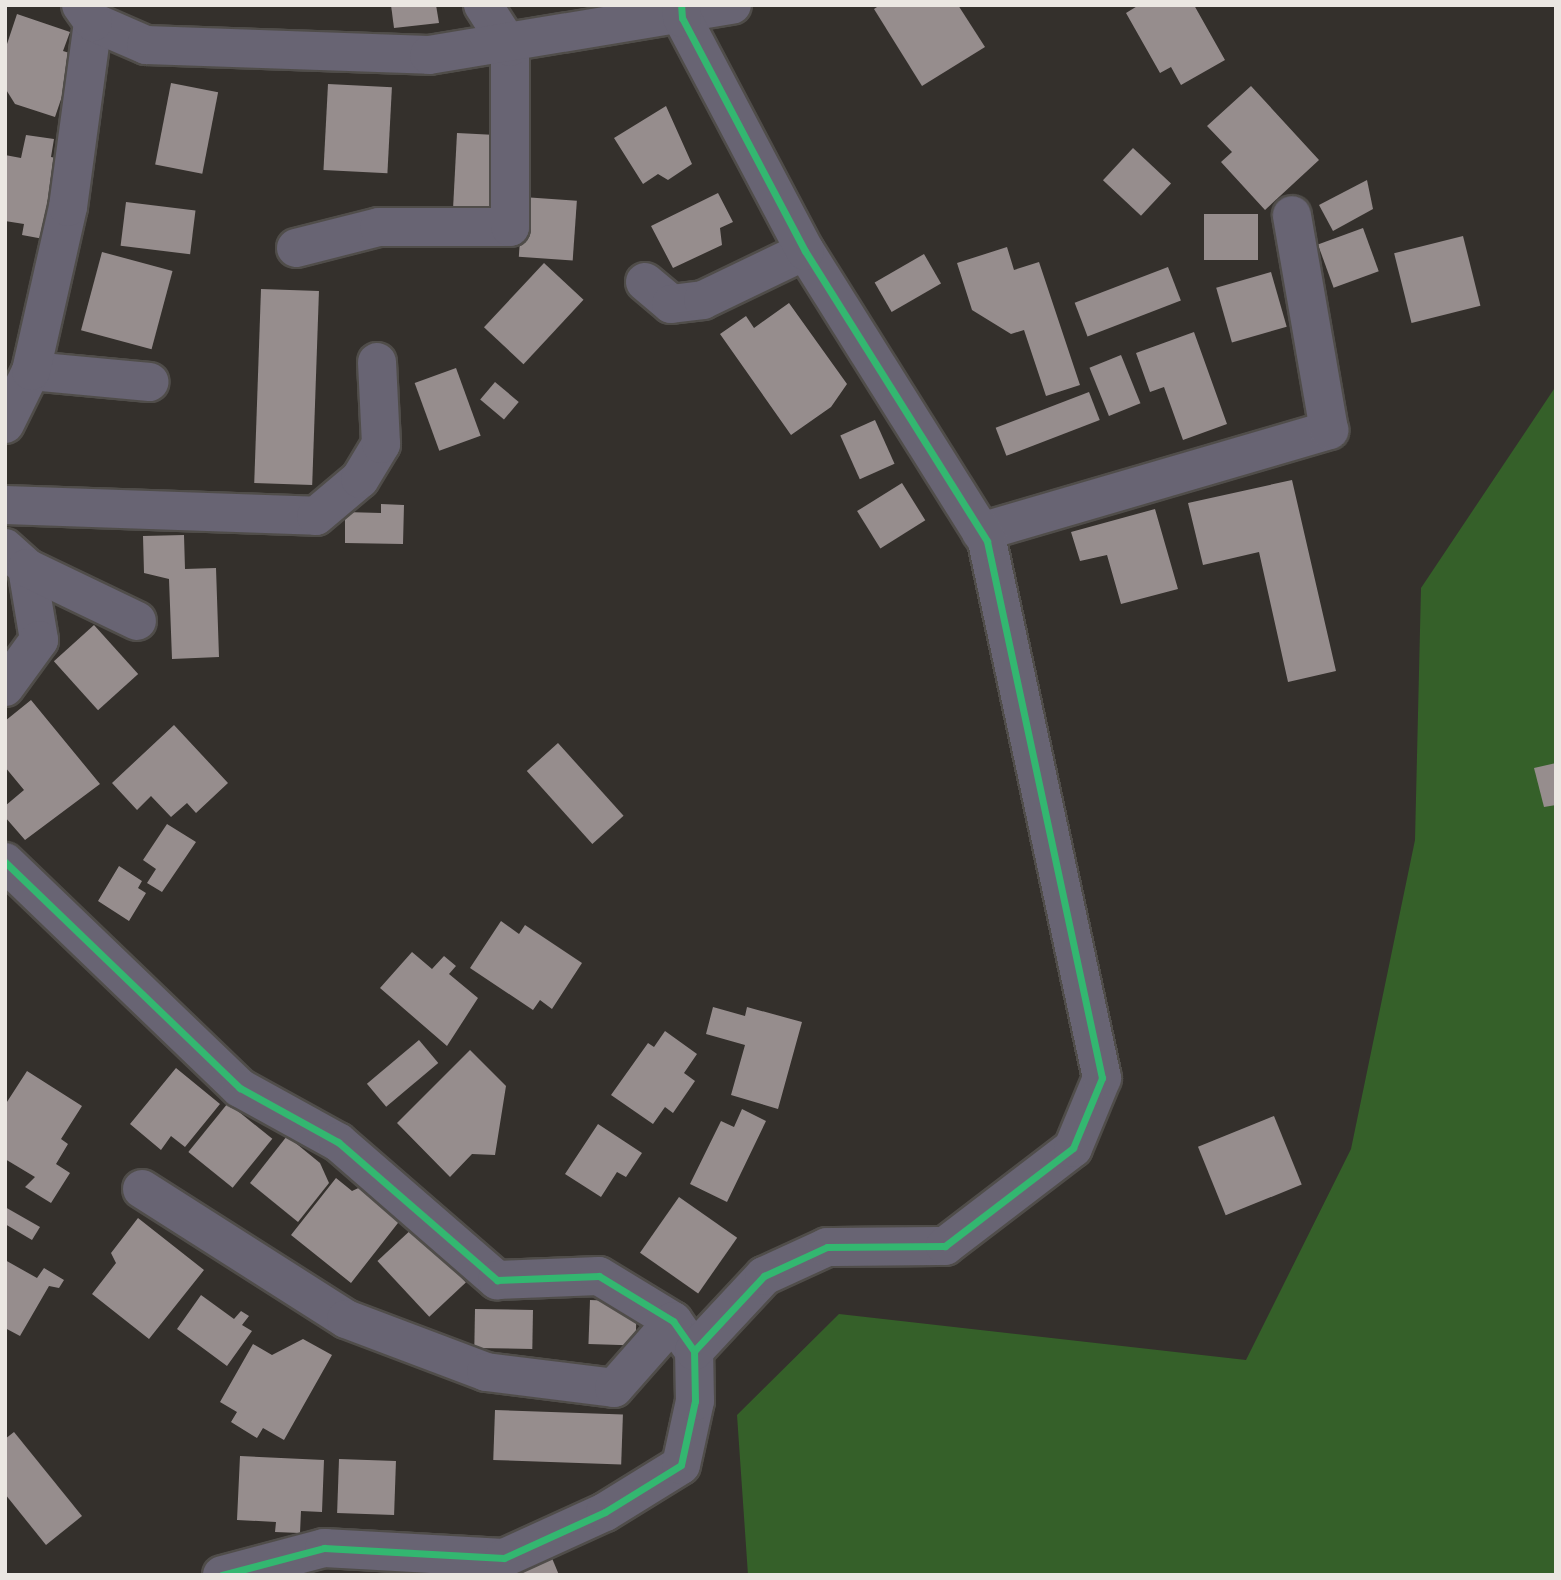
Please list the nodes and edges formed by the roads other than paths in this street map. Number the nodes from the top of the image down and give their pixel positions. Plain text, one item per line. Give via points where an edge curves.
1 (483, 5) edge
2 (732, 5) edge
3 (682, 12) edge
4 (87, 14) edge
5 (510, 47) junction
6 (1292, 215) dead end
7 (296, 248) dead end
8 (805, 251) junction
9 (645, 282) dead end
10 (377, 362) dead end
11 (31, 371) junction
12 (149, 382) dead end
13 (5, 424) edge
14 (5, 505) edge
15 (981, 532) junction
16 (16, 558) edge
17 (137, 621) dead end
18 (5, 687) edge
19 (5, 862) edge
20 (142, 1189) dead end
21 (683, 1336) junction
22 (324, 1561) edge
23 (222, 1575) edge

1 - 5 street
2 - 3 street
3 - 5 street
3 - 8 street
4 - 5 street via 146,45 429,55
4 - 11 street via 68,207
5 - 7 street via 510,227 379,227
6 - 15 street via 1329,430
8 - 9 street via 703,300 671,304
8 - 15 street
10 - 14 street via 381,444 360,479 316,516
11 - 12 street
11 - 13 street
15 - 21 street via 1102,1079 1073,1149 944,1246 827,1247 764,1276
16 - 17 street
16 - 18 street via 39,640
19 - 21 street via 240,1088 338,1142 497,1280 599,1276
20 - 21 street via 346,1319 486,1372 614,1388
21 - 22 street via 695,1401 681,1465 605,1513 504,1558
22 - 23 street

